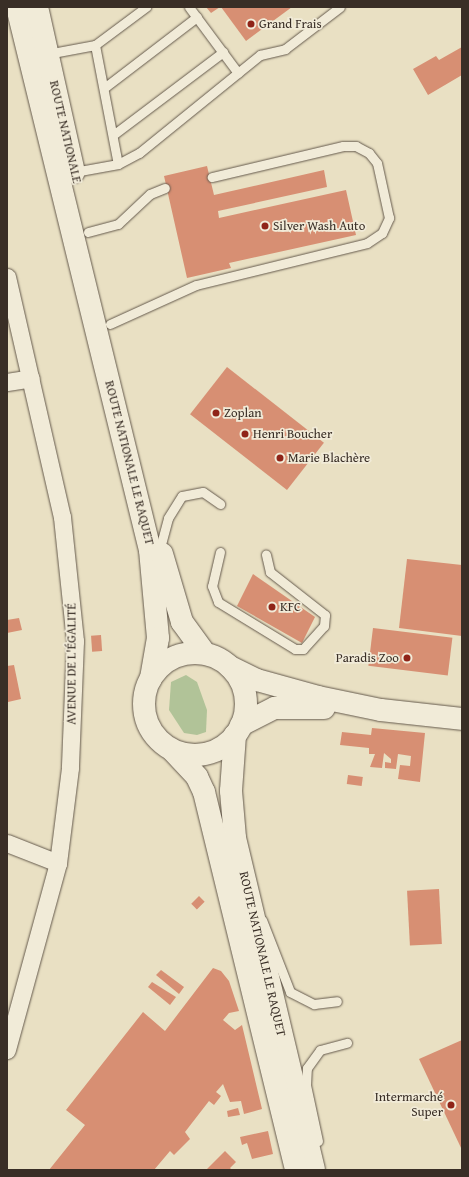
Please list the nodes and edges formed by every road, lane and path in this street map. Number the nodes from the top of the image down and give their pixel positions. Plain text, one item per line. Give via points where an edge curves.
1 (146, 7) edge
2 (189, 7) edge
3 (340, 7) edge
4 (35, 8) edge
5 (197, 17) junction
6 (95, 45) junction
7 (223, 52) junction
8 (47, 54) junction
9 (238, 73) junction
10 (104, 88) junction
11 (113, 135) junction
12 (118, 164) junction
13 (74, 172) junction
14 (212, 177) dead end
15 (165, 188) dead end
16 (88, 232) junction
17 (86, 254) junction
18 (7, 277) edge
19 (110, 324) junction
20 (31, 378) junction
21 (7, 382) edge
22 (220, 504) dead end
23 (160, 548) junction
24 (220, 552) dead end
25 (266, 554) dead end
26 (205, 654) junction
27 (230, 667) junction
28 (151, 678) junction
29 (381, 710) junction
30 (462, 719) edge
31 (238, 730) junction
32 (173, 751) junction
33 (7, 843) edge
34 (58, 863) junction
35 (242, 910) junction
36 (337, 1000) dead end
37 (347, 1043) dead end
38 (7, 1050) edge
39 (296, 1170) edge
40 (314, 1170) edge
41 (325, 1170) edge

1 - 6 lane
2 - 5 lane
3 - 9 lane via 285,49 260,55
4 - 8 main road, ROUTE NATIONALE
4 - 17 main road, ROUTE NATIONALE
5 - 7 lane
5 - 10 lane
6 - 8 lane
6 - 10 lane
7 - 9 lane
7 - 11 lane
8 - 13 main road, ROUTE NATIONALE
9 - 12 lane via 148,147
10 - 11 lane
11 - 12 lane
12 - 13 lane
13 - 16 main road, ROUTE NATIONALE
14 - 19 lane via 344,146 356,146 369,153 377,163 389,218 382,233 367,243 196,285
15 - 16 lane via 150,194 118,224
16 - 17 main road, ROUTE NATIONALE
17 - 19 main road, ROUTE NATIONALE LE RAQUET
17 - 28 main road, ROUTE NATIONALE LE RAQUET via 150,554 158,638
18 - 20 street, AVENUE DE L'ÉGALITÉ
19 - 23 main road, ROUTE NATIONALE LE RAQUET
20 - 21 street
20 - 34 street, AVENUE DE L'ÉGALITÉ via 62,516 74,635 70,768
22 - 23 lane via 203,492 182,496 168,518
23 - 26 main road, ROUTE NATIONALE LE RAQUET via 182,622
24 - 25 lane via 212,586 218,602 295,649 304,649 324,626 325,615 270,572
26 - 27 main road
26 - 28 main road via 177,656 162,665
27 - 29 main road via 275,686
27 - 31 main road via 244,692 246,709
28 - 32 main road via 144,694 145,716 155,737
29 - 30 main road
29 - 31 main road via 274,708
31 - 32 main road via 207,754 190,755
31 - 35 main road, ROUTE NATIONALE LE RAQUET via 232,815
32 - 35 main road, ROUTE NATIONALE LE RAQUET via 198,777
33 - 34 street
34 - 38 street, AVENUE DE L'ÉGALITÉ
35 - 36 lane via 267,927 282,980 290,992 314,1004
35 - 39 main road, ROUTE NATIONALE LE RAQUET
35 - 40 main road, ROUTE NATIONALE LE RAQUET
37 - 41 lane via 320,1050 307,1068 308,1096

